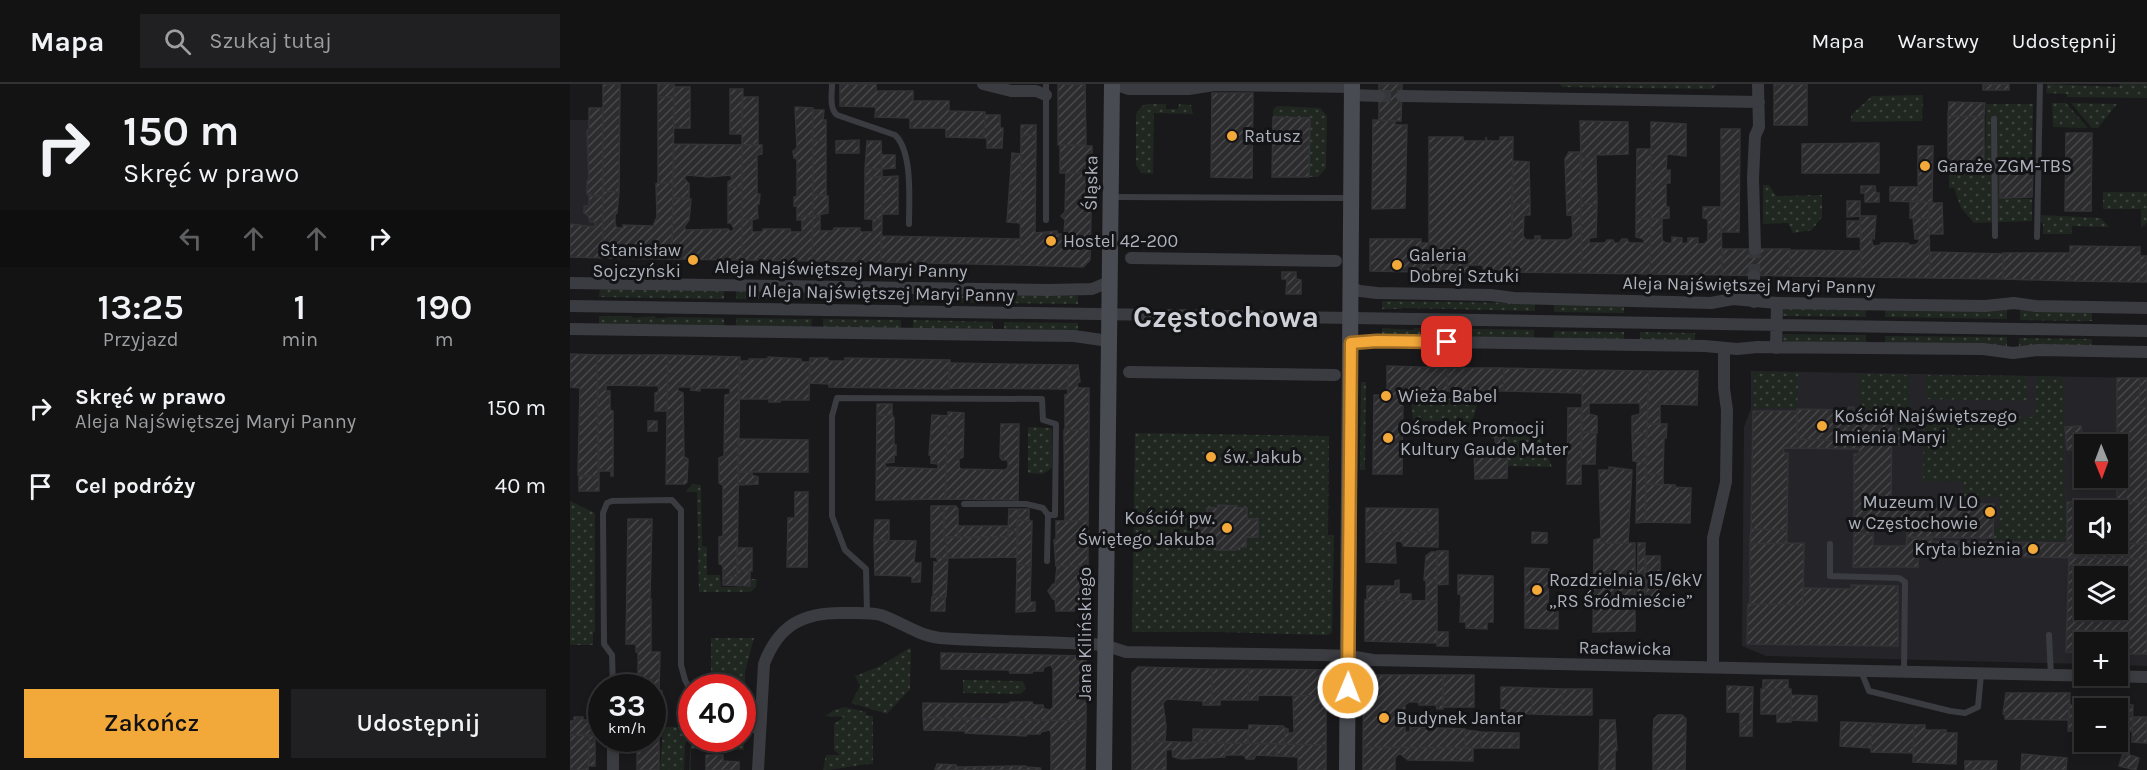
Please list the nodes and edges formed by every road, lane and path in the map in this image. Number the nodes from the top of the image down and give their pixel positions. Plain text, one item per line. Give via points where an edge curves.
1 (832, 84) edge
2 (983, 84) edge
3 (1113, 84) edge
4 (1758, 84) edge
5 (2040, 84) edge
6 (1046, 89) edge
7 (1352, 89) edge
8 (1379, 96) tunnel mouth
9 (1402, 96) tunnel mouth
10 (1759, 102) junction
11 (1994, 119) dead end
12 (1111, 197) junction
13 (1352, 198) junction
14 (1046, 220) dead end
15 (909, 224) dead end
16 (1995, 236) dead end
17 (2037, 237) dead end
18 (1755, 249) tunnel mouth
19 (1131, 258) dead end
20 (1336, 261) dead end
21 (1754, 276) tunnel mouth
22 (1109, 282) junction
23 (570, 283) edge
24 (1352, 288) junction
25 (1754, 302) junction
26 (1777, 303) junction
27 (570, 306) edge
28 (2147, 308) edge
29 (1109, 315) junction
30 (1355, 317) junction
31 (1777, 325) junction
32 (570, 329) edge
33 (2147, 331) edge
34 (1109, 341) junction
35 (1351, 343) junction
36 (1724, 348) junction
37 (1776, 348) junction
38 (2147, 351) edge
39 (1129, 372) dead end
40 (1335, 375) dead end
41 (964, 504) dead end
42 (1048, 515) junction
43 (1830, 544) dead end
44 (1047, 561) dead end
45 (867, 613) junction
46 (2049, 635) dead end
47 (1104, 645) junction
48 (1349, 656) junction
49 (1713, 667) junction
50 (1861, 671) junction
51 (1904, 672) junction
52 (612, 674) edge
53 (683, 674) edge
54 (1981, 674) junction
55 (2051, 676) junction
56 (2147, 677) edge
57 (756, 730) edge
58 (759, 730) junction
59 (613, 752) edge
60 (613, 770) edge
61 (758, 770) edge
62 (1104, 770) edge
63 (1347, 770) edge

1 - 15 lane via 837,115 900,139 908,172
2 - 6 street via 1011,91
3 - 7 street via 1129,89 1214,85
3 - 12 street, Śląska
4 - 10 street
5 - 17 lane
6 - 14 lane
7 - 8 street
7 - 13 street
9 - 10 street
10 - 18 street via 1753,178
11 - 16 lane
12 - 13 lane
12 - 22 street, Śląska
13 - 24 street
19 - 20 street
21 - 25 street
22 - 23 street, Aleja Najświętszej Maryi Panny via 1092,289 1049,290
22 - 29 street, Jana Kilińskiego
24 - 25 street, Aleja Najświętszej Maryi Panny via 1377,293 1514,298
24 - 30 street
25 - 26 street, Aleja Najświętszej Maryi Panny
26 - 28 street, Aleja Najświętszej Maryi Panny via 2014,303
26 - 31 street
27 - 29 street, II Aleja Najświętszej Maryi Panny
29 - 30 street
29 - 34 street, Jana Kilińskiego
30 - 31 street
30 - 35 street
31 - 33 street
31 - 37 street
32 - 34 street via 1062,336
34 - 47 street, Jana Kilińskiego
35 - 36 street
35 - 48 street
36 - 37 street
36 - 49 street via 1726,482 1713,538
37 - 38 street via 1983,349 2013,353
39 - 40 street
41 - 42 lane via 1026,504 1043,508
42 - 44 lane
42 - 45 lane via 1055,515 1056,424 1043,420 1042,399 837,398 832,416 832,516 845,550 866,569
43 - 51 lane via 1830,576 1899,578 1905,582
45 - 47 street, Racławicka via 937,638
45 - 58 street, Racławicka via 825,612 808,616 782,633 764,664
46 - 55 lane
47 - 48 street, Racławicka via 1126,652
47 - 62 street, Jana Kilińskiego
48 - 49 street, Racławicka via 1373,660
48 - 63 street
49 - 50 street, Racławicka
50 - 51 street, Racławicka
50 - 54 lane via 1869,691 1965,713 1978,707
51 - 54 street, Racławicka
52 - 53 lane via 612,655 604,644 603,513 612,501 672,500 681,510
54 - 55 street, Racławicka
55 - 56 street, Racławicka
57 - 58 lane
58 - 61 street, Racławicka
59 - 60 street

